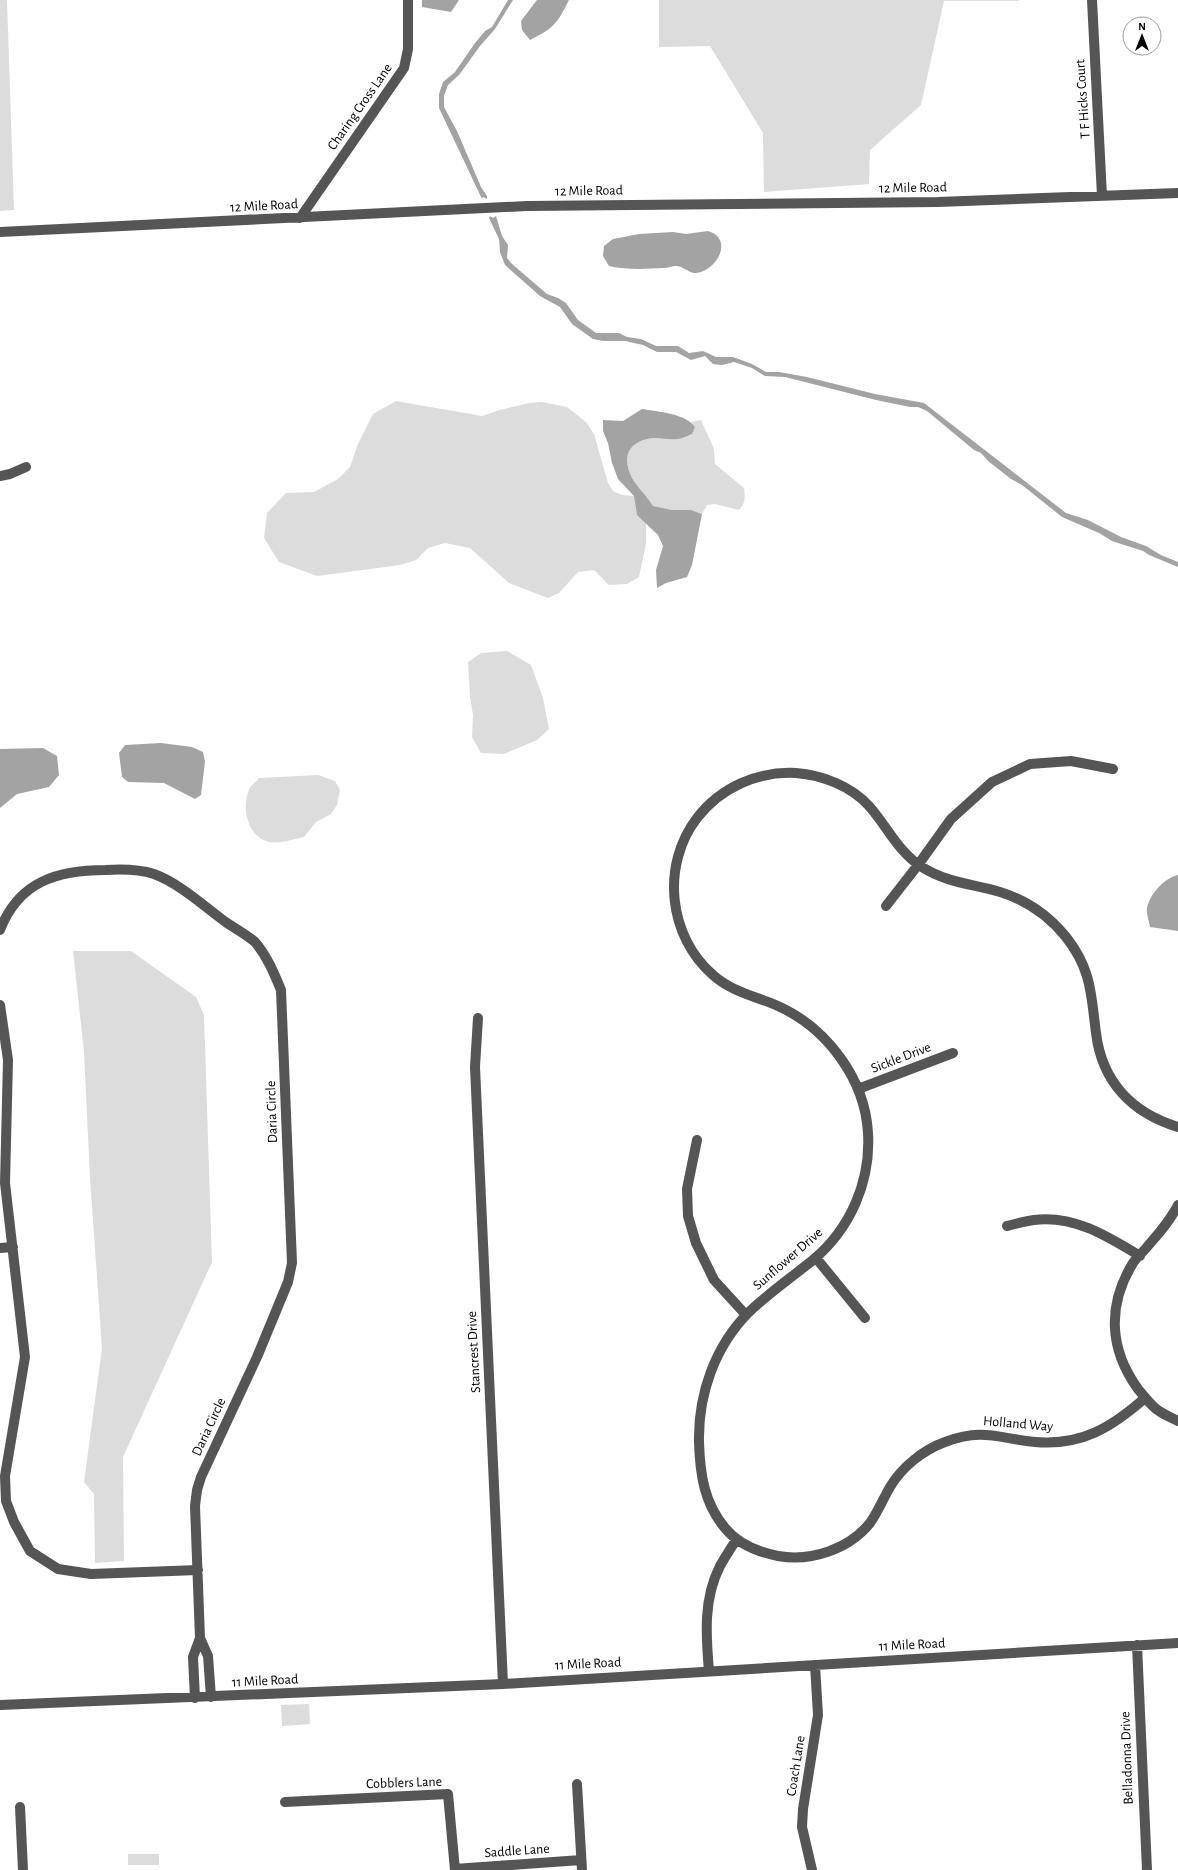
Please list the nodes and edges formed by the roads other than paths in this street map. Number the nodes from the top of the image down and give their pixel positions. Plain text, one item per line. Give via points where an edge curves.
1 (408, 0) edge
2 (1092, 0) edge
3 (1178, 193) edge
4 (1102, 196) junction
5 (300, 218) junction
6 (0, 232) edge
7 (26, 466) dead end
8 (0, 476) edge
9 (1113, 769) dead end
10 (918, 865) junction
11 (886, 906) dead end
12 (0, 930) edge
13 (0, 1005) edge
14 (478, 1018) dead end
15 (953, 1053) dead end
16 (858, 1089) junction
17 (1178, 1127) edge
18 (698, 1140) dead end
19 (1178, 1205) edge
20 (1007, 1226) dead end
21 (12, 1247) junction
22 (0, 1248) edge
23 (1140, 1256) junction
24 (816, 1258) junction
25 (746, 1315) junction
26 (865, 1318) dead end
27 (1145, 1398) junction
28 (1178, 1421) edge
29 (736, 1540) junction
30 (198, 1570) junction
31 (200, 1638) junction
32 (1178, 1642) edge
33 (1137, 1645) junction
34 (815, 1665) junction
35 (709, 1671) junction
36 (503, 1684) junction
37 (211, 1697) junction
38 (195, 1698) junction
39 (0, 1705) edge
40 (577, 1784) dead end
41 (285, 1802) dead end
42 (20, 1807) dead end
43 (582, 1865) edge
44 (22, 1870) edge
45 (455, 1870) edge
46 (812, 1870) edge
47 (1147, 1870) edge

1 - 5 street, Charing Cross Lane via 408,49 404,68
2 - 4 street, T F Hicks Court
3 - 4 street, 12 Mile Road
4 - 5 street, 12 Mile Road via 938,202 527,206
5 - 6 street, 12 Mile Road
7 - 8 street
9 - 10 street via 1072,761 1030,764 992,782 951,819
10 - 11 street
10 - 16 street, Sunflower Drive via 894,841 871,808 850,790 823,778 789,773 757,777 716,798 688,832 678,859 674,890 678,920 684,937 702,964 741,993 783,1008 802,1020 830,1044
10 - 17 street, Sunflower Drive via 952,882 1014,897 1034,908 1057,927 1076,951 1088,977 1098,1044 1111,1078 1120,1092 1139,1110
12 - 30 street, Daria Circle via 19,899 35,886 54,876 85,870 141,871 167,880 254,942 271,965 281,990 292,1263 288,1282 257,1357 197,1490 195,1506
13 - 21 street via 8,1060 5,1174
14 - 36 street, Stancrest Drive via 475,1067
15 - 16 street, Sickle Drive
16 - 24 street, Sunflower Drive via 868,1131 866,1172 855,1205 846,1222
18 - 25 street via 686,1189 688,1216 696,1243 714,1280
19 - 23 street via 1170,1220
20 - 23 street via 1035,1220 1061,1220 1099,1231
21 - 22 street
21 - 30 street via 25,1357 5,1476 6,1501 14,1522 30,1550 58,1569 91,1574
23 - 27 street via 1131,1266 1119,1293 1115,1334 1120,1356 1130,1377
24 - 25 street, Sunflower Drive
24 - 26 street
25 - 29 street, Sunflower Drive via 722,1348 714,1364 704,1392 699,1428 700,1466 706,1495 722,1525
27 - 28 street via 1158,1411
27 - 29 street, Holland Way via 1117,1422 1080,1438 1038,1442 1002,1435 980,1434 950,1440 936,1446 898,1475 864,1530 853,1539 824,1553 788,1558 771,1555
29 - 35 street via 720,1566 709,1597
30 - 31 street, Daria Circle
31 - 37 street, Daria Circle via 208,1656
31 - 38 street, Daria Circle via 193,1657
32 - 33 street, 11 Mile Road
33 - 34 street, 11 Mile Road
33 - 47 street, Belladonna Drive
34 - 35 street, 11 Mile Road
34 - 46 street, Coach Lane via 818,1715 802,1827
35 - 36 street, 11 Mile Road
36 - 37 street, 11 Mile Road
37 - 38 street, 11 Mile Road
38 - 39 street, 11 Mile Road
40 - 43 street
41 - 45 street, Cobblers Lane via 448,1794
42 - 44 street
43 - 45 street, Saddle Lane

